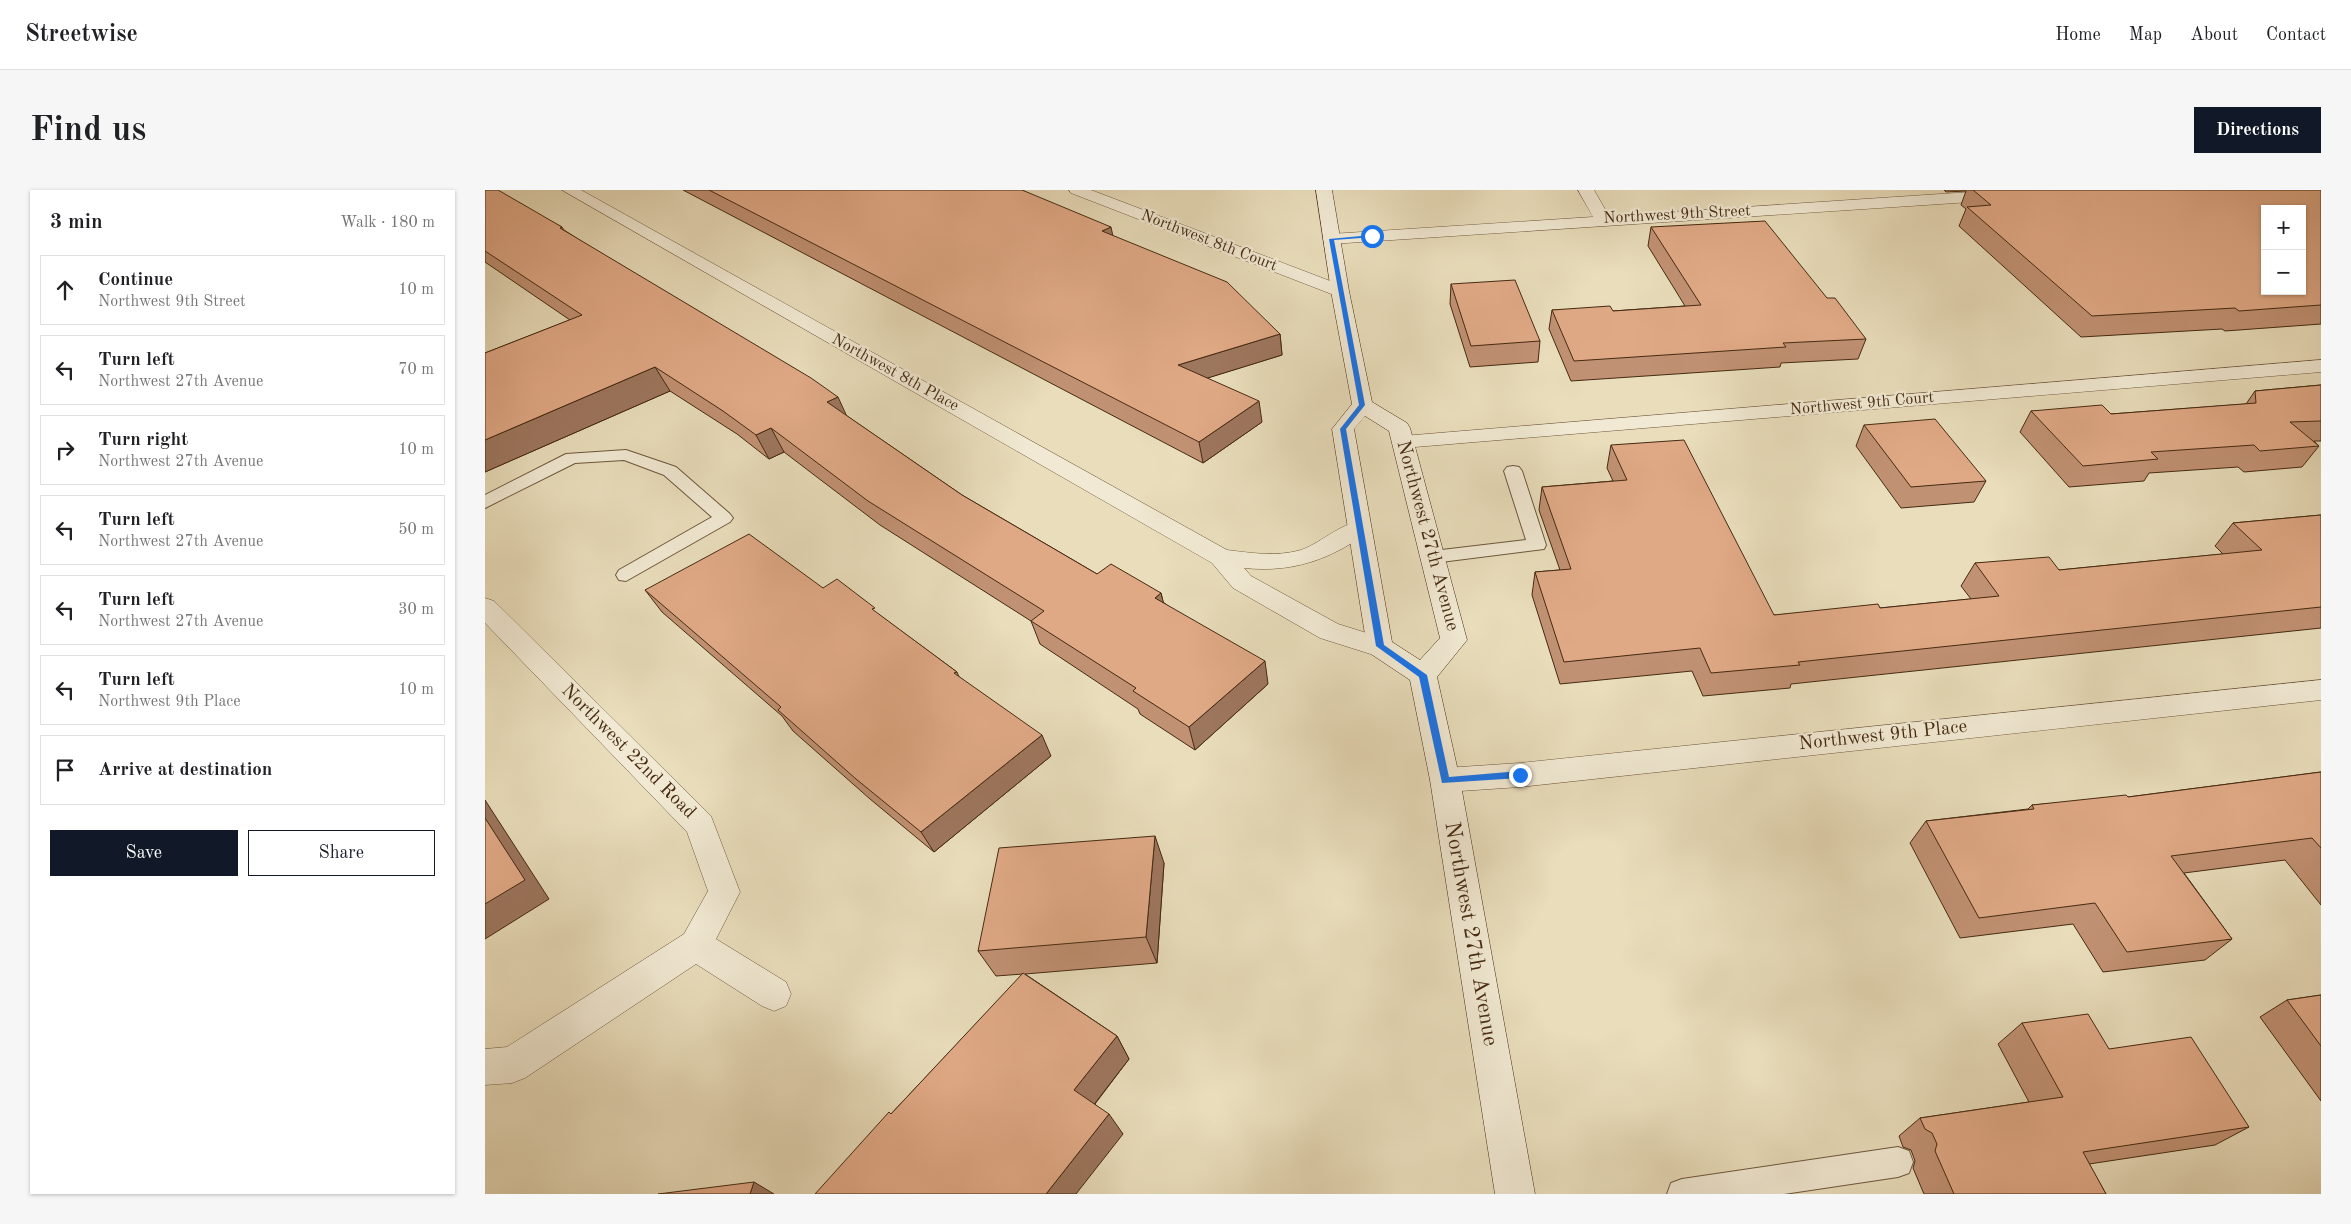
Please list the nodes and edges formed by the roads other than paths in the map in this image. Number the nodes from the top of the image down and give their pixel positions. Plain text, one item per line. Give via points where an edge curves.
1 (570, 190) edge
2 (1077, 190) edge
3 (1324, 190) edge
4 (1586, 190) edge
5 (1894, 190) edge
6 (2020, 194) edge
7 (1906, 202) junction
8 (1603, 220) junction
9 (1331, 239) junction
10 (1340, 291) junction
11 (2321, 366) edge
12 (1362, 405) junction
13 (1403, 442) junction
14 (1513, 472) dead end
15 (485, 502) edge
16 (1359, 528) junction
17 (1221, 557) junction
18 (1433, 557) junction
19 (626, 575) dead end
20 (485, 607) edge
21 (1380, 646) junction
22 (1423, 675) junction
23 (2321, 690) edge
24 (1445, 780) junction
25 (696, 945) junction
26 (774, 994) dead end
27 (485, 1068) edge
28 (1898, 1162) dead end
29 (1515, 1194) edge
30 (1682, 1194) edge

1 - 17 street, Northwest 8th Place
2 - 10 street, Northwest 8th Court
3 - 9 street
4 - 8 street
5 - 7 street
6 - 7 street, Northwest 9th Street
7 - 8 street, Northwest 9th Street
8 - 9 street, Northwest 9th Street
9 - 10 street
10 - 12 street
11 - 13 street, Northwest 9th Court
12 - 13 street, Northwest 27th Avenue via 1399,428
12 - 16 street via 1343,429
13 - 18 street, Northwest 27th Avenue
14 - 18 lane via 1537,545
15 - 19 lane via 572,458 626,455 670,471 724,518
16 - 17 street, Northwest 8th Place via 1342,541 1302,559 1279,563
16 - 21 street
17 - 21 street, Northwest 8th Place via 1242,582 1329,631
18 - 22 street, Northwest 27th Avenue via 1454,640
20 - 25 street, Northwest 22nd Road via 700,825 724,892
21 - 22 street
22 - 24 street, Northwest 27th Avenue
23 - 24 street, Northwest 9th Place via 1520,775
24 - 29 street, Northwest 27th Avenue
25 - 26 street
25 - 27 street via 512,1065
28 - 30 lane

